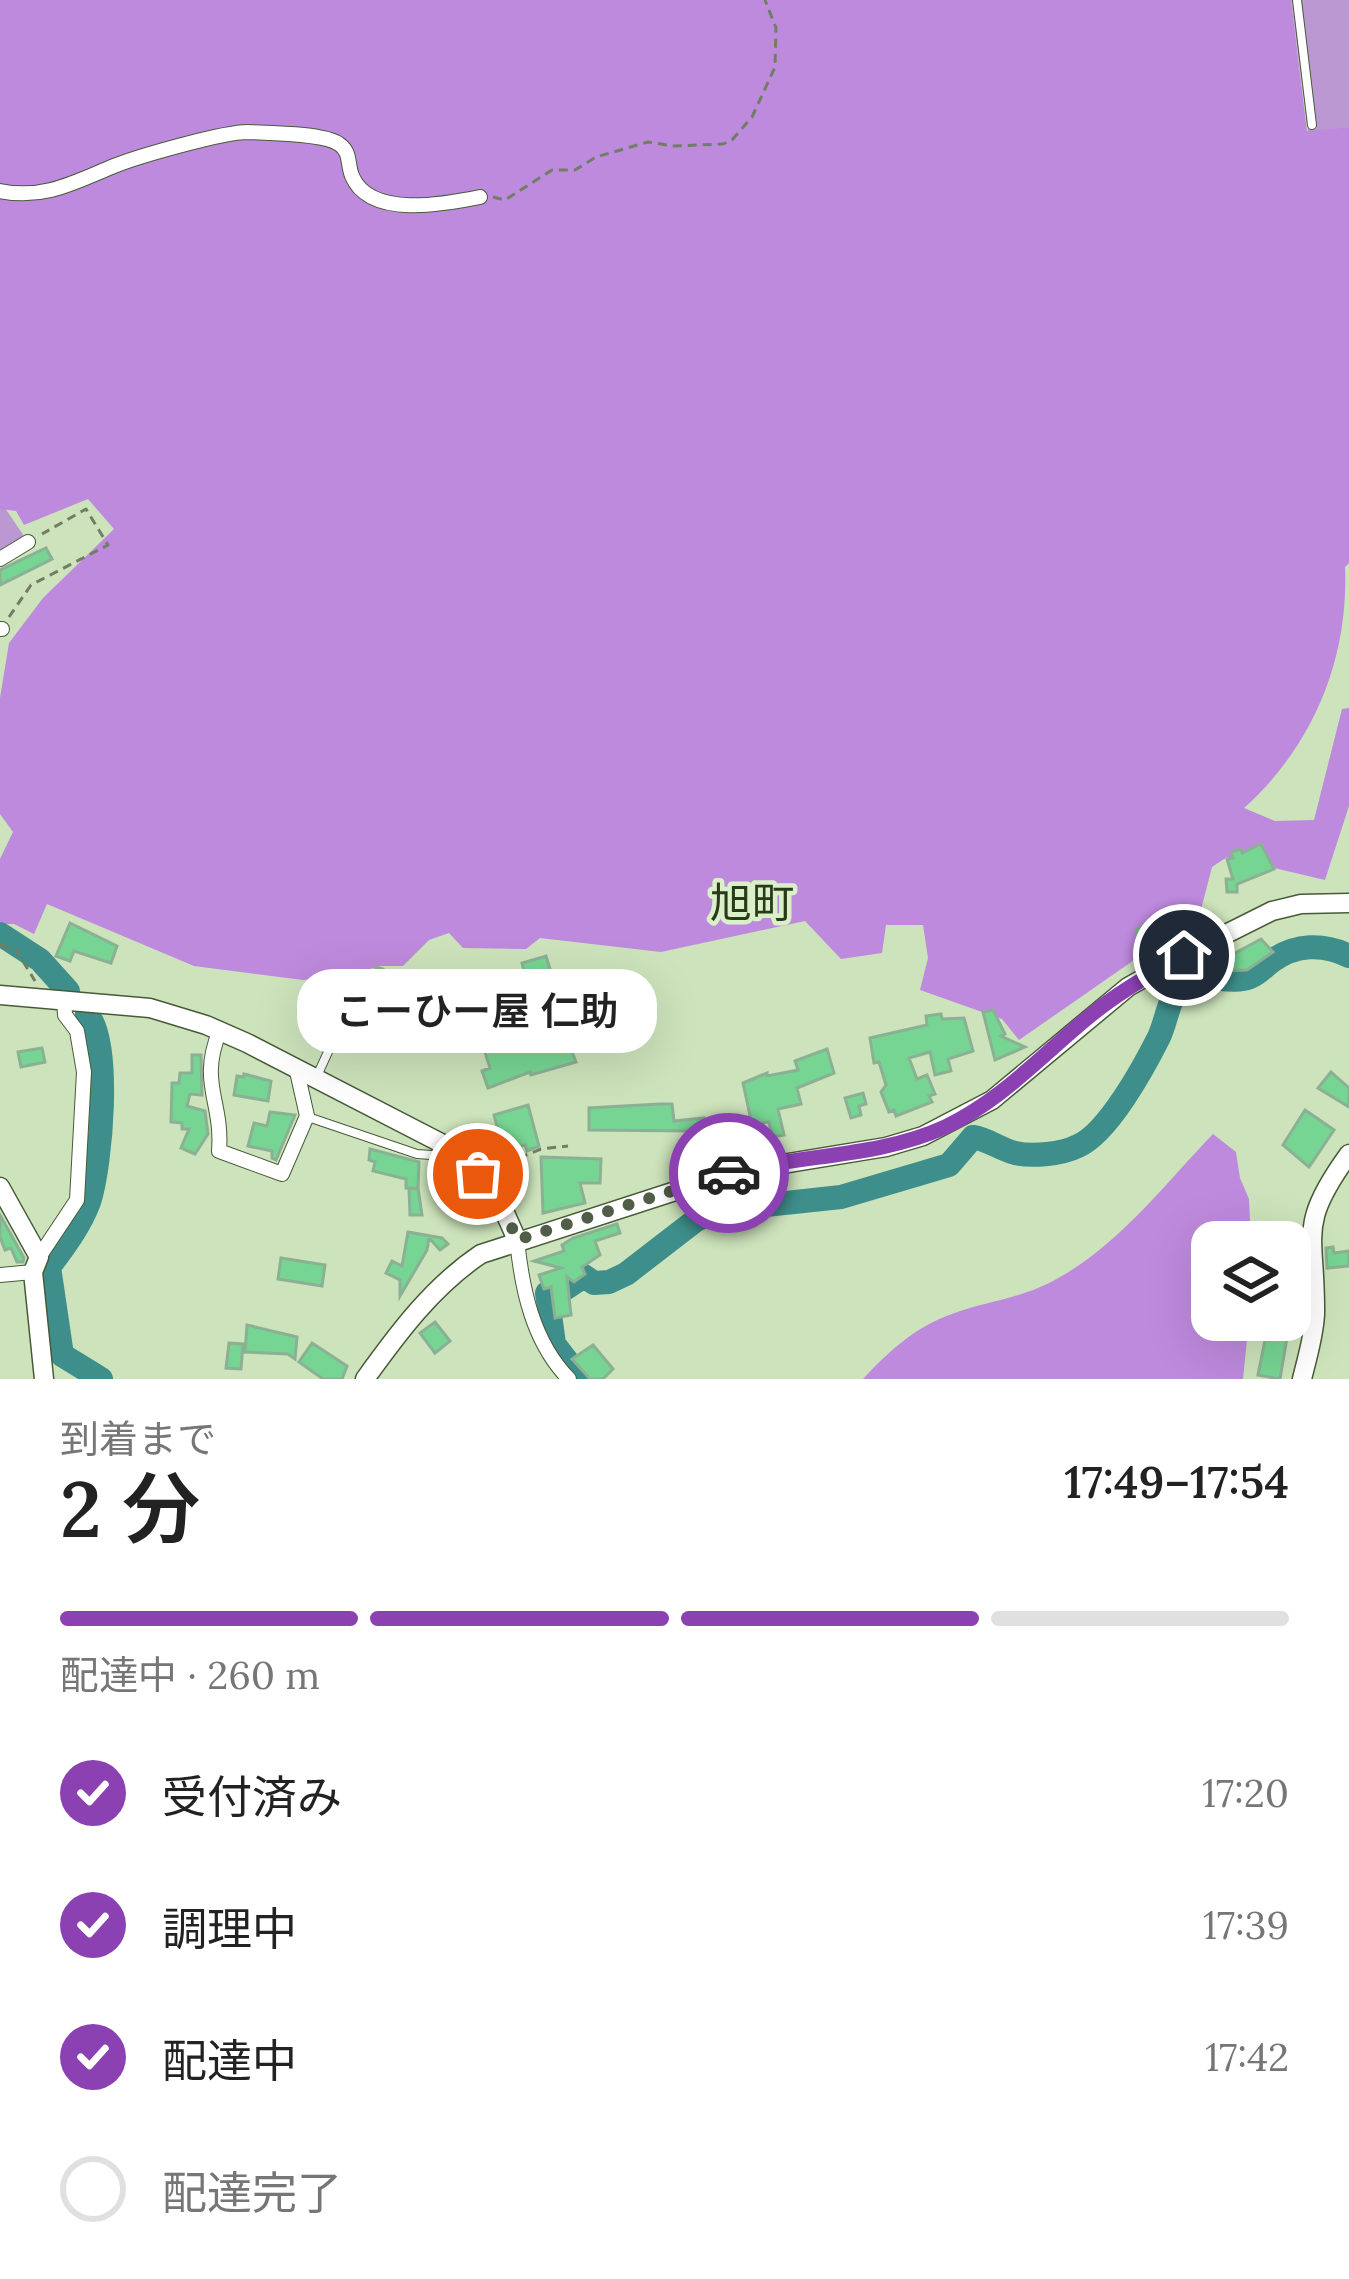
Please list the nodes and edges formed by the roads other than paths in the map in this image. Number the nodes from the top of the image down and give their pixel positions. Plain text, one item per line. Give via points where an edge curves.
1 (1297, 0) edge
2 (1312, 125) dead end
3 (0, 191) edge
4 (480, 197) road end
5 (28, 542) road end
6 (0, 559) edge
7 (1349, 903) edge
8 (359, 984) dead end
9 (0, 995) edge
10 (54, 999) junction
11 (220, 1030) junction
12 (336, 1031) junction
13 (378, 1044) dead end
14 (296, 1067) junction
15 (316, 1078) junction
16 (307, 1116) junction
17 (1349, 1154) edge
18 (430, 1155) dead end
19 (0, 1187) edge
20 (517, 1240) junction
21 (36, 1264) junction
22 (1, 1272) edge
23 (44, 1379) edge
24 (364, 1379) edge
25 (568, 1379) edge
26 (1302, 1379) edge

1 - 2 lane
3 - 4 street via 48,192 120,164 247,132 343,146 351,175 374,197 427,204
5 - 6 street
7 - 20 street via 1272,910 1184,955 1128,987 992,1100 923,1136 734,1172
8 - 12 lane
9 - 10 street
10 - 11 street via 150,1008
10 - 21 street via 76,1031 84,1072 77,1200
11 - 14 street
11 - 16 street via 208,1080 221,1121 219,1151 282,1174
12 - 13 lane
12 - 15 lane
14 - 15 street
14 - 16 street
15 - 20 street via 430,1136 478,1174
16 - 18 lane
17 - 26 street via 1312,1219 1315,1320
19 - 21 street
20 - 24 street via 454,1274
20 - 25 street via 538,1333
21 - 22 street
21 - 23 street

